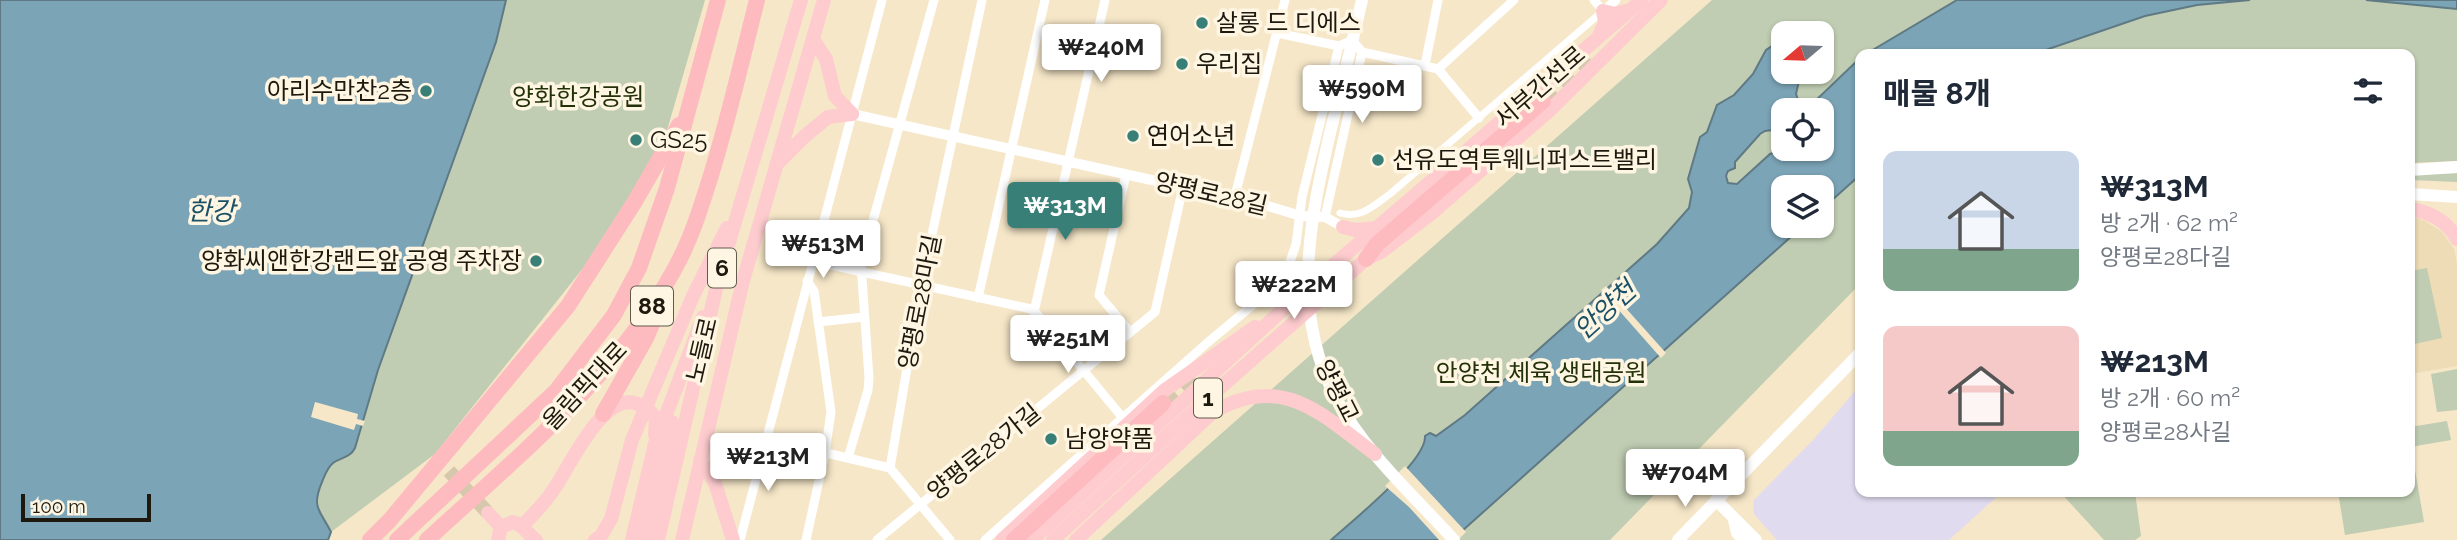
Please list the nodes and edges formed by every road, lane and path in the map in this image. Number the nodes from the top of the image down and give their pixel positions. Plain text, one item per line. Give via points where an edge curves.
1 (719, 0) edge
2 (757, 0) edge
3 (801, 0) edge
4 (824, 0) edge
5 (882, 0) edge
6 (934, 0) edge
7 (982, 0) edge
8 (1045, 0) edge
9 (1105, 0) edge
10 (1285, 0) edge
11 (1362, 0) edge
12 (1438, 0) edge
13 (1514, 0) edge
14 (1616, 0) edge
15 (1661, 0) edge
16 (1637, 5) edge
17 (1599, 6) edge
18 (1277, 33) junction
19 (1598, 37) junction
20 (813, 39) junction
21 (1352, 40) junction
22 (1339, 46) junction
23 (1362, 52) junction
24 (1425, 65) junction
25 (1438, 69) junction
26 (1543, 101) tunnel mouth
27 (689, 107) junction
28 (852, 114) junction
29 (1479, 118) junction
30 (900, 125) junction
31 (954, 137) junction
32 (1011, 149) junction
33 (1068, 162) junction
34 (776, 164) junction
35 (2457, 167) edge
36 (2415, 170) edge
37 (1126, 175) junction
38 (1183, 187) junction
39 (744, 192) junction
40 (2415, 194) edge
41 (1235, 196) junction
42 (2457, 197) edge
43 (2415, 210) edge
44 (1301, 216) junction
45 (1325, 217) junction
46 (1342, 220) junction
47 (1378, 227) junction
48 (2457, 239) edge
49 (1343, 257) junction
50 (1366, 259) junction
51 (812, 261) junction
52 (675, 269) junction
53 (860, 272) junction
54 (719, 276) junction
55 (807, 281) junction
56 (921, 286) junction
57 (978, 298) junction
58 (1288, 305) junction
59 (1034, 312) junction
60 (864, 317) junction
61 (818, 322) junction
62 (1130, 332) junction
63 (691, 346) junction
64 (1855, 358) edge
65 (1084, 371) junction
66 (1163, 403) tunnel mouth
67 (603, 414) junction
68 (1122, 417) junction
69 (767, 439) junction
70 (655, 444) junction
71 (825, 453) junction
72 (1375, 454) junction
73 (848, 458) junction
74 (700, 460) junction
75 (890, 468) junction
76 (1716, 500) junction
77 (921, 504) junction
78 (488, 513) tunnel mouth
79 (1734, 519) junction
80 (499, 533) edge
81 (528, 535) edge
82 (370, 540) edge
83 (397, 540) edge
84 (427, 540) edge
85 (595, 540) edge
86 (632, 540) edge
87 (644, 540) edge
88 (658, 540) edge
89 (682, 540) edge
90 (733, 540) edge
91 (740, 540) edge
92 (806, 540) edge
93 (877, 540) edge
94 (950, 540) edge
95 (985, 540) edge
96 (1002, 540) edge
97 (1014, 540) edge
98 (1032, 540) edge
99 (1053, 540) edge
100 (1076, 540) edge
101 (1454, 540) edge
102 (1678, 540) edge
103 (1744, 540) edge
104 (1756, 540) edge

1 - 27 highway, 올림픽대로 / 88
2 - 52 highway, 올림픽대로 / 88 via 725,129 698,216
3 - 39 main road, 노들로 / 6
4 - 20 main road, 노들로 / 6
5 - 28 street
6 - 30 street
7 - 31 street
8 - 32 street
9 - 33 street
10 - 18 street
11 - 21 main road, 양평교
12 - 24 street
13 - 25 street
14 - 17 street
15 - 50 main road, 서부간선로 / 1 via 1550,110 1432,213
16 - 17 main road via 1615,13
16 - 19 main road, 서부간선로 / 1
17 - 19 main road via 1605,22
17 - 29 street
18 - 22 street
18 - 41 street
19 - 47 main road, 서부간선로 / 1
20 - 28 main road via 825,59 835,96
20 - 34 main road, 노들로 / 6
21 - 22 street
21 - 23 street
21 - 72 main road, 양평교 via 1307,255 1308,307 1324,374
22 - 44 street
23 - 24 street
23 - 45 street
24 - 25 street
25 - 29 street
26 - 50 highway via 1377,244
27 - 82 highway via 568,306 444,466
27 - 83 highway, 올림픽대로 / 88 via 639,268 614,316 556,391
28 - 30 street, 양평로28길
28 - 34 main road via 828,117
28 - 51 street
29 - 46 street via 1390,194 1362,214
30 - 31 street, 양평로28길
30 - 53 street
31 - 32 street, 양평로28길
31 - 56 street, 양평로28마길
32 - 33 street, 양평로28길
32 - 57 street
33 - 37 street, 양평로28길
33 - 59 street
34 - 74 main road, 노들로 / 6
35 - 36 main road
37 - 38 street, 양평로28길
37 - 62 street via 1099,295
38 - 41 street, 양평로28길
38 - 62 street, 양평로28가길 via 1158,307
39 - 54 main road, 노들로 / 6
39 - 85 main road via 693,296 632,440 611,519
40 - 42 main road
41 - 44 street, 양평로28길
43 - 48 main road via 2441,221
44 - 45 street, 양평로28길
44 - 68 street via 1292,261 1281,279
45 - 46 street, 양평로28길
46 - 47 main road via 1356,230
46 - 49 main road via 1348,246
47 - 49 main road, 서부간선로 / 1
49 - 58 main road, 서부간선로 / 1
50 - 99 main road, 서부간선로 / 1
51 - 53 street
51 - 55 street
52 - 67 highway via 646,338
52 - 84 highway, 올림픽대로 / 88 via 639,326 598,377
53 - 56 street
53 - 60 street
54 - 63 main road
54 - 88 main road, 노들로 / 6
55 - 61 street via 814,291
55 - 69 street
56 - 57 street
56 - 75 street, 양평로28마길
57 - 59 street
58 - 96 main road via 1165,390
58 - 98 main road, 서부간선로 / 1
59 - 65 street
60 - 61 street
60 - 73 street via 868,390
61 - 71 street via 831,412
62 - 65 street, 양평로28가길
63 - 70 main road
63 - 87 main road
64 - 76 main road
65 - 68 street
65 - 77 street, 양평로28가길
66 - 97 highway
67 - 70 main road via 616,404 640,405 653,415
67 - 81 main road
68 - 95 street
69 - 71 street
69 - 91 street
70 - 86 main road
71 - 73 street
71 - 92 street
72 - 100 main road via 1322,415 1291,399 1257,396 1213,412
72 - 101 main road, 양평교
73 - 75 street
74 - 89 main road, 노들로 / 6
74 - 90 main road via 715,483
75 - 77 street
76 - 79 main road
76 - 102 main road
77 - 93 street, 양평로28가길
77 - 94 street
78 - 80 main road
79 - 103 main road
79 - 104 main road
80 - 81 main road via 513,522

